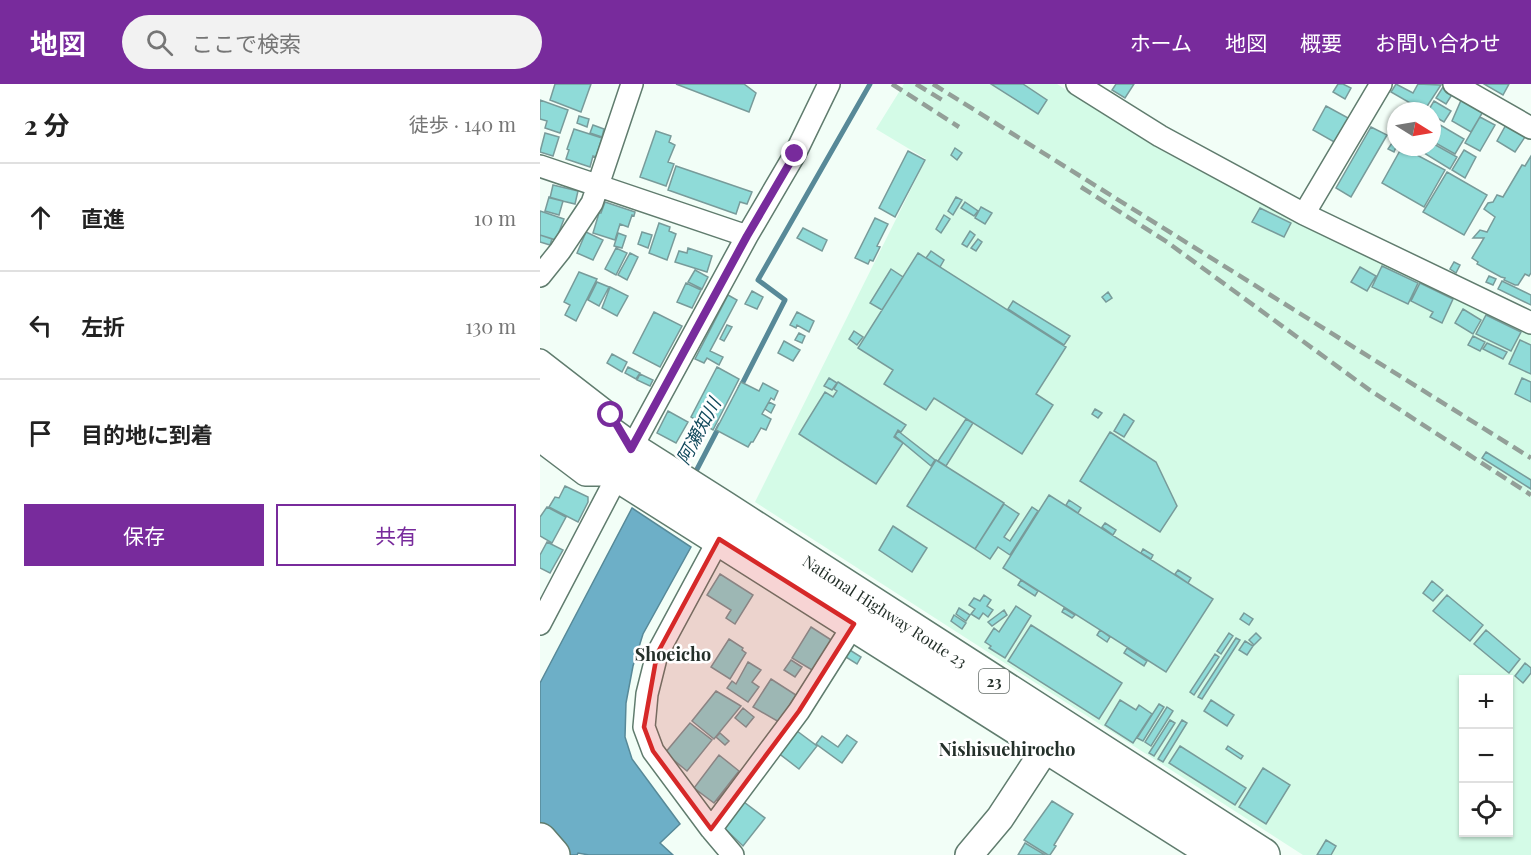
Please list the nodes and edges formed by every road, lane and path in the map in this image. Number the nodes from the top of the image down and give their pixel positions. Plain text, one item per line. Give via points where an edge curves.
1 (632, 84) edge
2 (828, 84) edge
3 (1077, 84) edge
4 (1381, 84) edge
5 (1454, 84) edge
6 (1531, 128) edge
7 (540, 166) edge
8 (597, 185) junction
9 (1304, 214) junction
10 (747, 236) junction
11 (540, 276) edge
12 (1531, 323) edge
13 (540, 360) edge
14 (540, 383) edge
15 (540, 416) edge
16 (540, 441) edge
17 (624, 468) junction
18 (722, 523) junction
19 (540, 624) edge
20 (854, 624) junction
21 (1054, 736) junction
22 (711, 829) junction
23 (540, 840) edge
24 (553, 855) edge
25 (733, 855) edge
26 (969, 855) edge
27 (1218, 855) edge
28 (1263, 855) edge

1 - 8 street
2 - 10 street via 795,154
3 - 9 street via 1160,136
4 - 9 street
5 - 6 street
7 - 8 street
8 - 10 street
8 - 11 street via 592,203
9 - 12 street
10 - 17 street
13 - 17 street via 611,415
14 - 17 main road, National Highway Route 23 / 23
15 - 17 main road, National Highway Route 23 / 23
16 - 17 street via 585,476
17 - 18 main road, National Highway Route 23 / 23
17 - 18 main road, National Highway Route 23 / 23 via 669,475
17 - 19 street
18 - 20 main road, National Highway Route 23 / 23
18 - 21 main road, National Highway Route 23 / 23
18 - 22 street via 657,654 644,727 653,751
20 - 21 main road, National Highway Route 23 / 23
20 - 22 street via 799,711
21 - 26 street via 1000,818
21 - 27 main road, National Highway Route 23 / 23
21 - 28 main road, National Highway Route 23 / 23
22 - 25 street
23 - 24 main road

